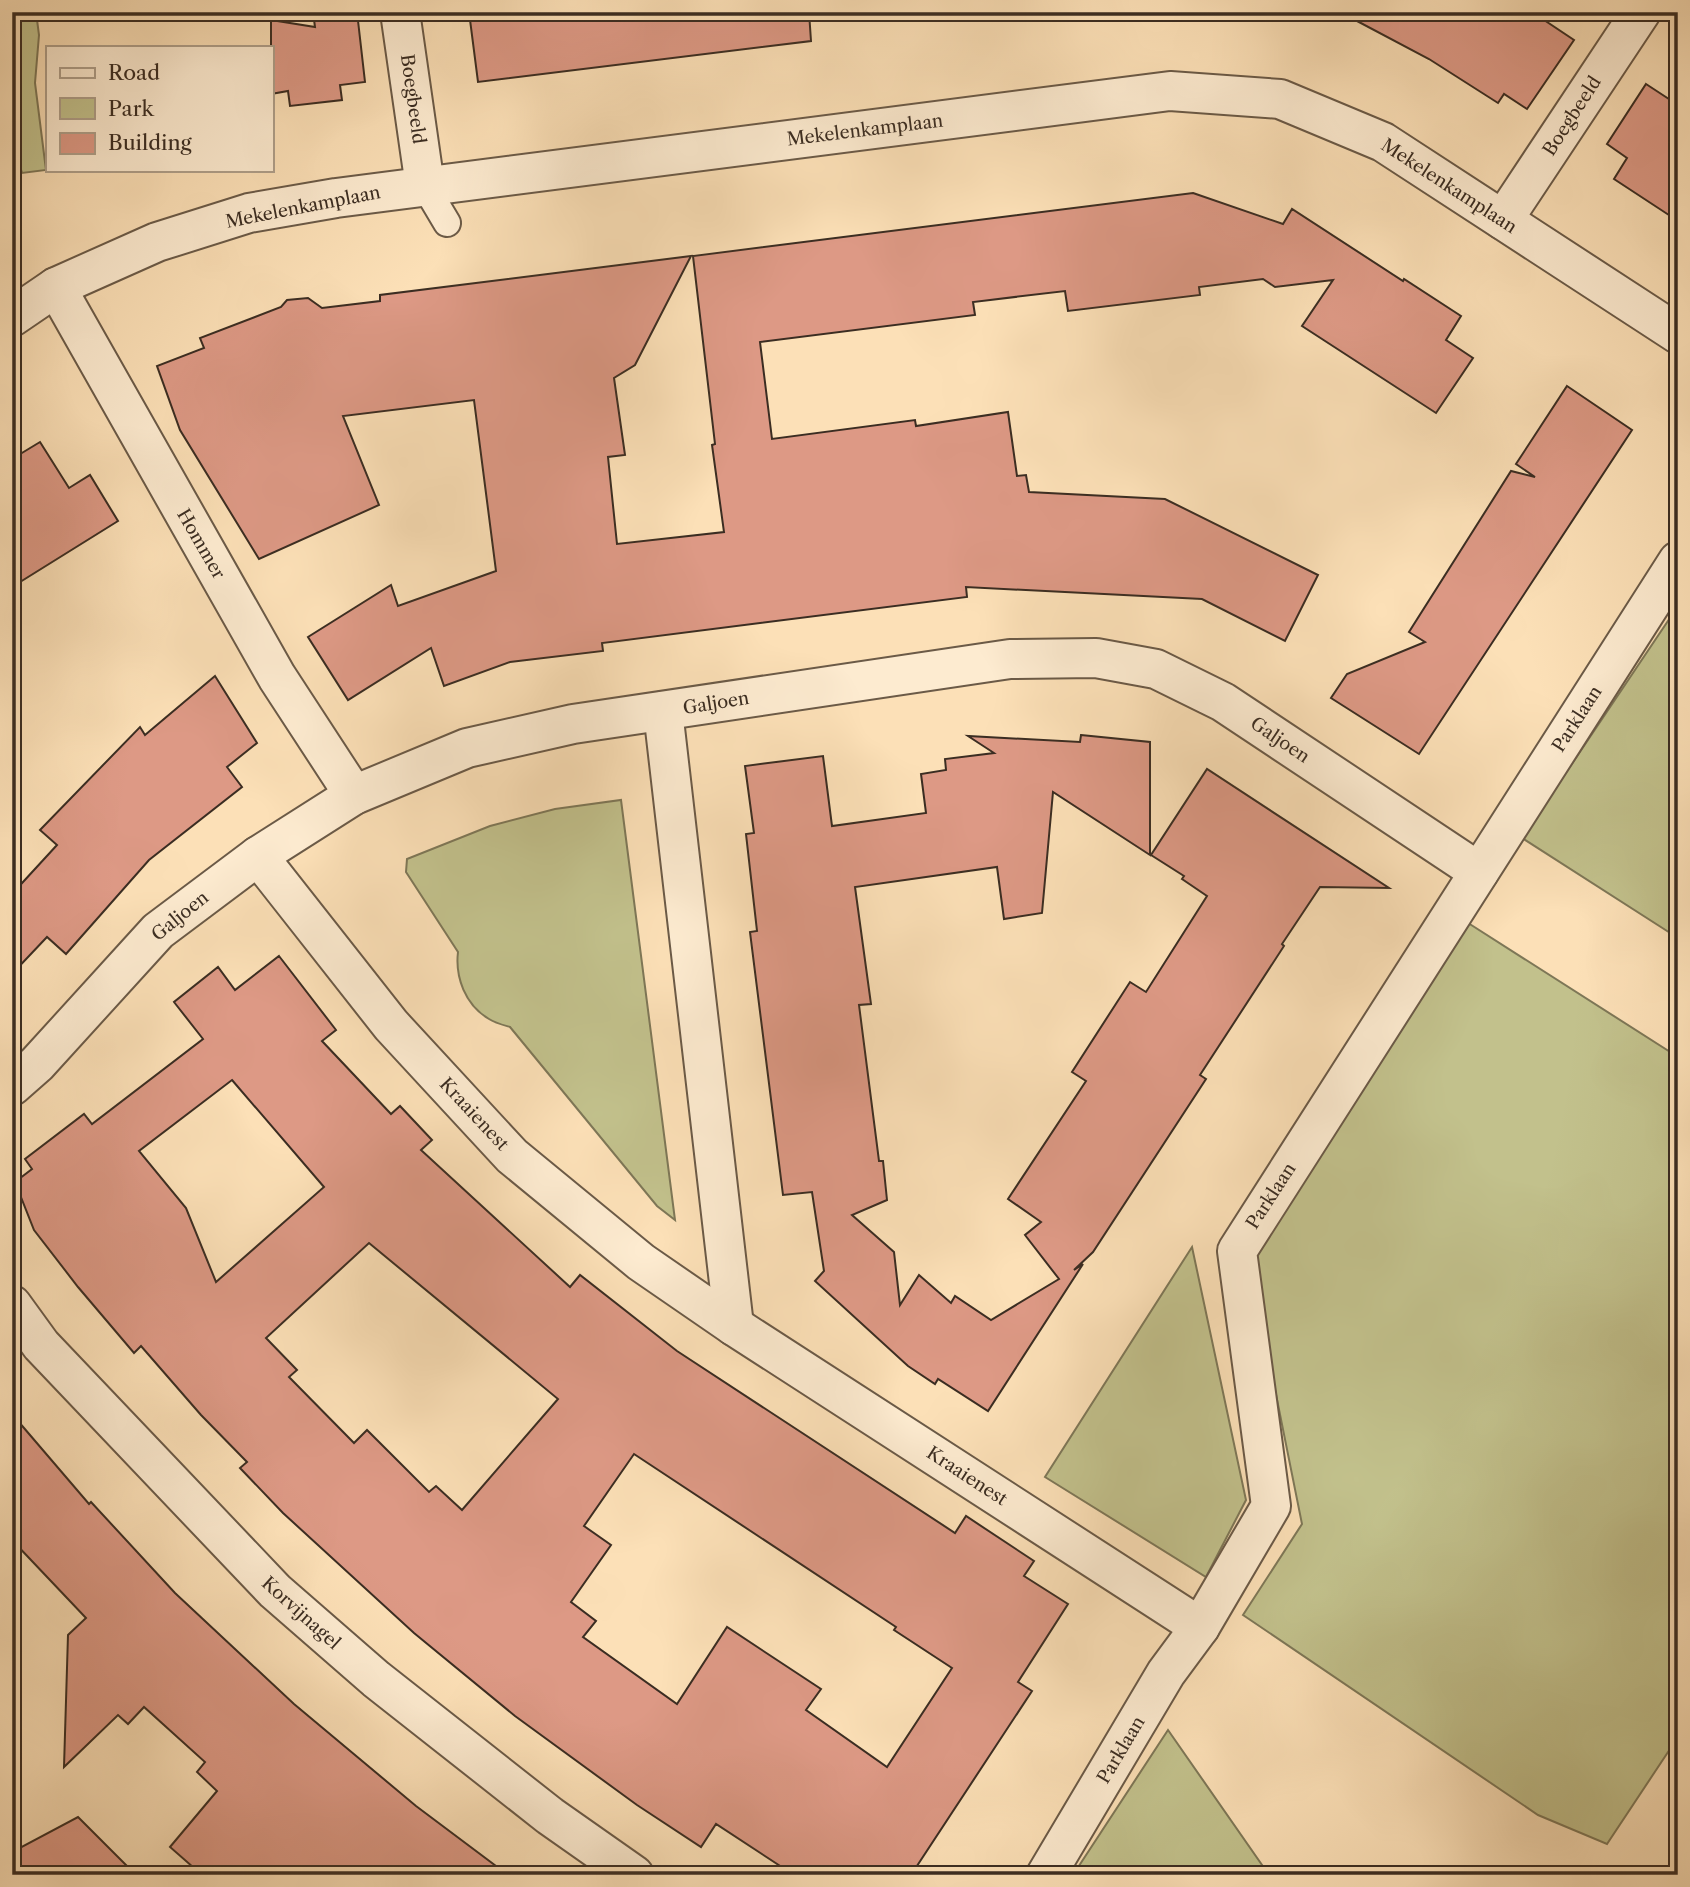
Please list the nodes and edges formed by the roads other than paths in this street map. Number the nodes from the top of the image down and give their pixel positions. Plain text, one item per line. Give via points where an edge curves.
1 (400, 12) edge
2 (1641, 12) edge
3 (425, 186) junction
4 (1503, 220) junction
5 (447, 223) dead end
6 (56, 288) junction
7 (12, 317) edge
8 (1678, 334) edge
9 (1678, 561) edge
10 (663, 711) junction
11 (354, 795) junction
12 (258, 856) junction
13 (1479, 872) junction
14 (12, 1086) edge
15 (12, 1305) edge
16 (734, 1326) junction
17 (1200, 1627) junction
18 (634, 1875) edge
19 (1046, 1875) edge

1 - 3 street, Boegbeeld
2 - 4 street, Boegbeeld
3 - 4 street, Mekelenkamplaan via 1170,90 1280,99 1382,142
3 - 5 lane
3 - 6 street, Mekelenkamplaan via 249,213 158,242
4 - 8 street, Mekelenkamplaan
6 - 7 street, Mekelenkamplaan
6 - 11 street, Hommer via 277,677
9 - 13 street, Parklaan
10 - 11 street, Galjoen via 573,724 467,748
10 - 13 street, Galjoen via 1010,659 1096,658 1156,669 1223,702
10 - 16 street
11 - 12 street, Galjoen
12 - 14 street, Galjoen via 158,931
12 - 16 street, Kraaienest via 391,1025 512,1156 641,1262
13 - 17 street, Parklaan via 1237,1251 1271,1506
15 - 18 street, Korvijnagel via 41,1345 275,1591 398,1696 550,1816
16 - 17 street, Kraaienest
17 - 19 street, Parklaan via 1166,1673

